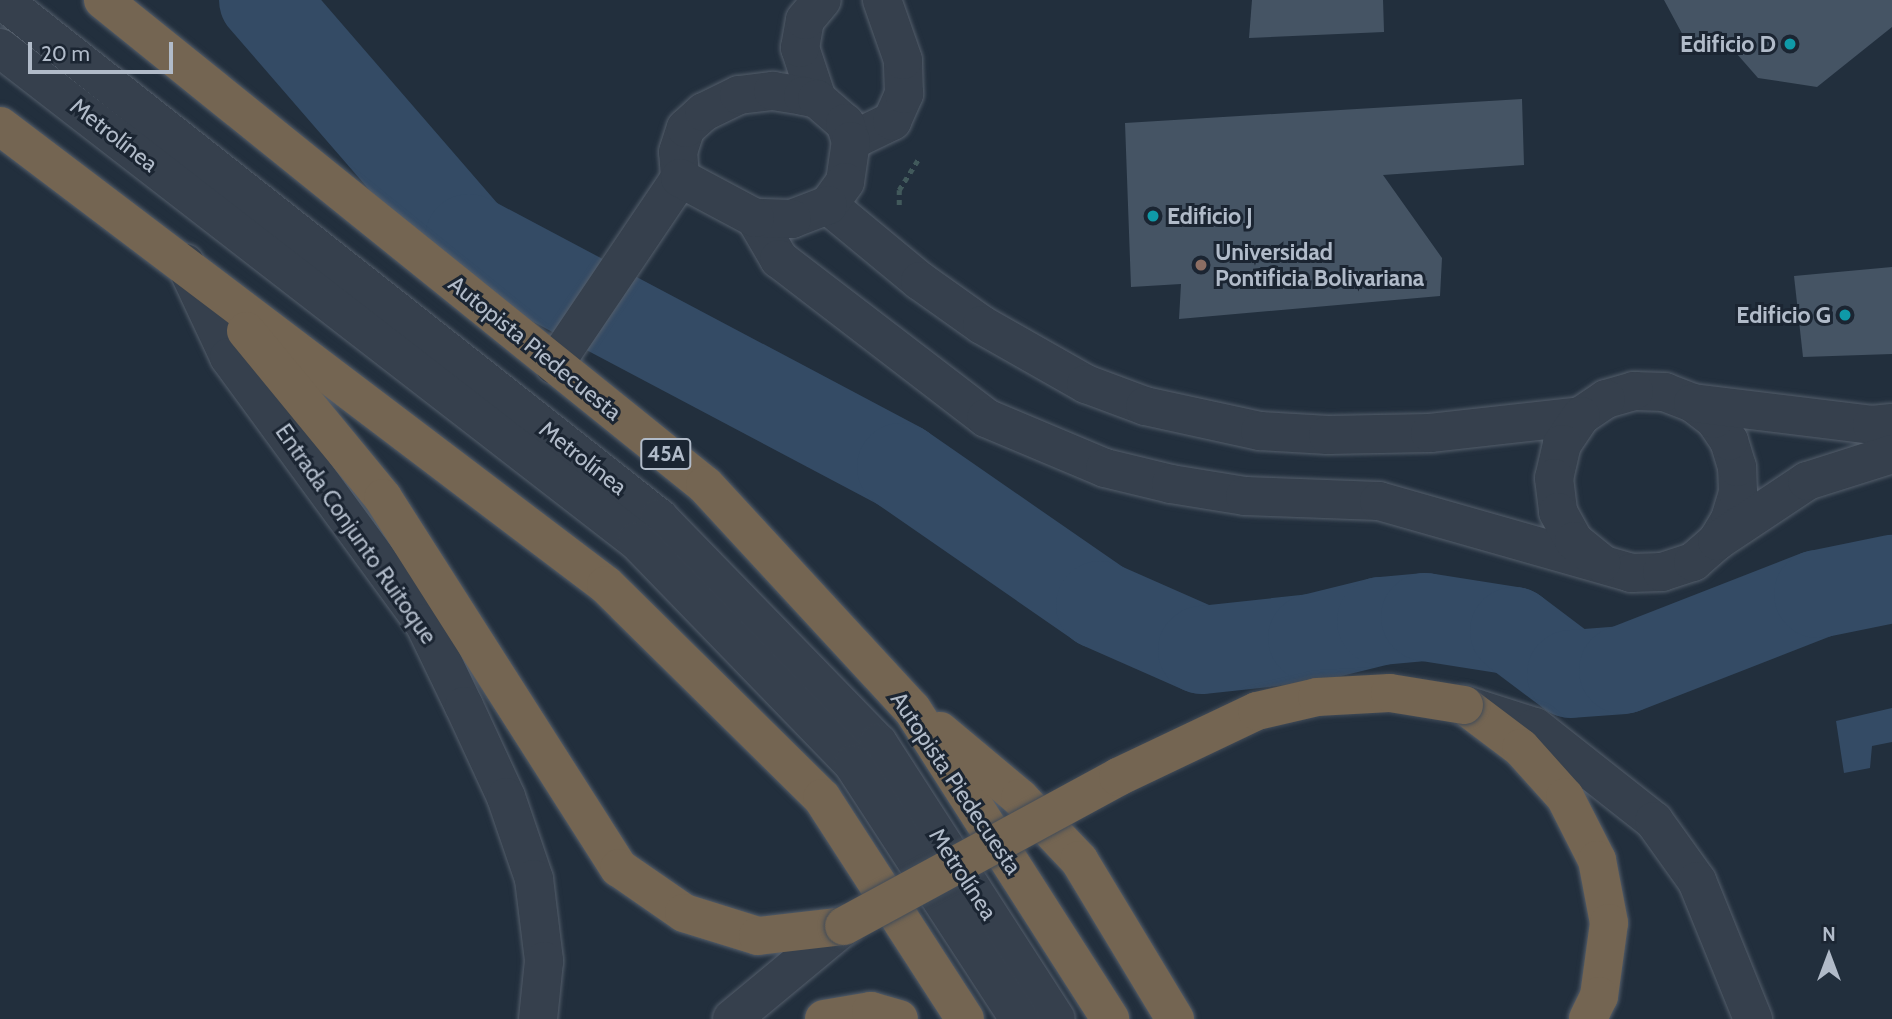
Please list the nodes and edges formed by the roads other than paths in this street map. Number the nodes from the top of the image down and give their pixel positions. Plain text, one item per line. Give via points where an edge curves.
1 (2, 0) edge
2 (103, 0) edge
3 (822, 0) edge
4 (882, 0) edge
5 (0, 48) edge
6 (817, 99) junction
7 (0, 126) edge
8 (851, 141) junction
9 (680, 178) junction
10 (828, 205) junction
11 (755, 218) junction
12 (185, 262) junction
13 (554, 365) junction
14 (1693, 403) junction
15 (1581, 416) junction
16 (1892, 423) edge
17 (1892, 454) edge
18 (1717, 541) junction
19 (1601, 563) junction
20 (1464, 705) junction
21 (912, 709) junction
22 (844, 926) junction
23 (538, 1019) edge
24 (732, 1019) edge
25 (824, 1019) edge
26 (899, 1019) edge
27 (965, 1019) edge
28 (1019, 1019) edge
29 (1056, 1019) edge
30 (1110, 1019) edge
31 (1175, 1019) edge
32 (1588, 1019) edge
33 (1753, 1019) edge

1 - 29 street, Metrolínea via 659,518 878,743
2 - 13 highway, Autopista Piedecuesta / 45A
3 - 6 street via 805,20 800,48
4 - 8 street via 903,60 904,94 892,121
5 - 28 street, Metrolínea via 637,541 853,764
6 - 8 street via 845,123
6 - 9 street via 762,92 739,95 704,112 686,128 678,152
7 - 12 highway
8 - 10 street via 845,182
9 - 11 street
9 - 13 street
10 - 11 street via 792,219
10 - 15 street via 982,325 1086,384 1145,406 1260,432 1328,435 1430,433
11 - 19 street via 779,259 930,378 986,418 1105,468 1245,496 1379,501
12 - 22 highway via 287,377 383,498 619,868 684,913 758,936
12 - 23 street, Entrada Conjunto Ruitoque via 229,357 424,623 464,706 506,797 534,879 544,961
12 - 27 highway via 607,585 790,762 822,798
13 - 21 highway, Autopista Piedecuesta / 45A via 705,485
14 - 15 street via 1665,392 1634,391 1606,399
14 - 16 street via 1872,425
14 - 18 street via 1714,419 1729,441 1737,467 1738,493
15 - 19 street via 1562,444 1554,478 1559,512 1574,541
17 - 18 street via 1807,481
18 - 19 street via 1693,562 1662,572 1631,573
20 - 22 highway, bridge via 1391,692 1317,696 1257,711 1118,777
20 - 32 highway via 1521,748 1565,797 1597,860 1609,923 1599,996
20 - 33 street via 1535,727 1654,821 1697,881
21 - 30 highway, Autopista Piedecuesta / 45A
21 - 31 highway via 1020,798 1079,860
22 - 24 street
25 - 26 highway via 871,1011

